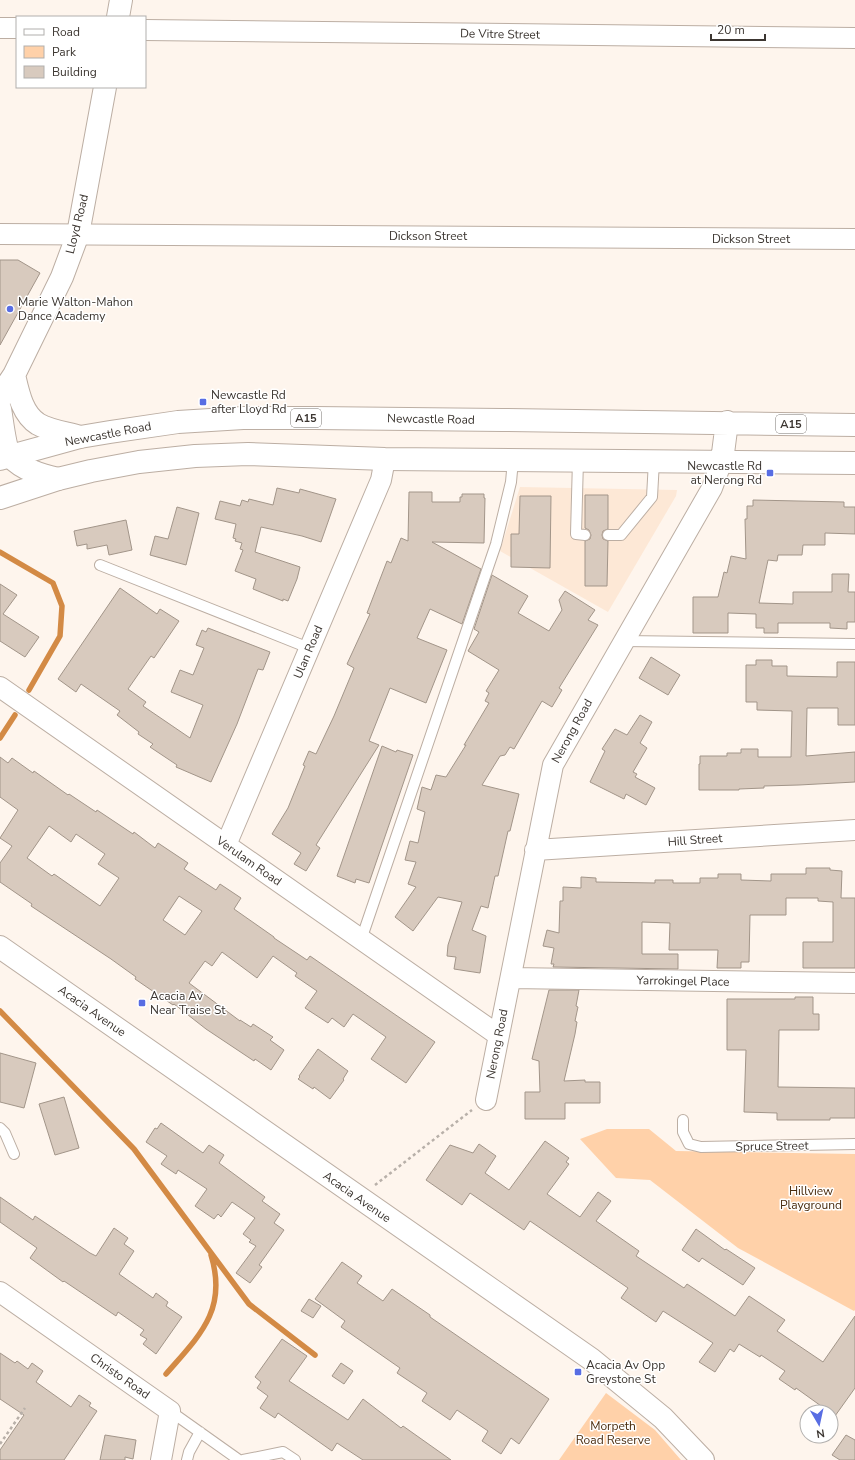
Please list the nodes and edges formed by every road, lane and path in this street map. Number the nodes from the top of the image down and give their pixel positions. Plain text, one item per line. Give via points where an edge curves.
1 (121, 0) edge
2 (118, 16) edge
3 (0, 28) edge
4 (16, 28) edge
5 (146, 30) edge
6 (855, 38) edge
7 (105, 88) edge
8 (0, 234) edge
9 (78, 234) junction
10 (855, 239) edge
11 (7, 376) edge
12 (0, 399) edge
13 (0, 409) edge
14 (727, 422) junction
15 (855, 425) edge
16 (80, 437) junction
17 (5, 458) edge
18 (385, 459) junction
19 (513, 460) junction
20 (578, 460) junction
21 (654, 461) junction
22 (722, 461) junction
23 (855, 463) edge
24 (58, 479) junction
25 (0, 498) edge
26 (585, 535) dead end
27 (608, 535) dead end
28 (100, 564) dead end
29 (623, 641) junction
30 (855, 644) edge
31 (309, 648) junction
32 (0, 687) edge
33 (855, 830) edge
34 (226, 845) junction
35 (536, 850) junction
36 (361, 940) junction
37 (0, 947) edge
38 (511, 978) junction
39 (855, 983) edge
40 (498, 1035) junction
41 (486, 1100) joint
42 (683, 1120) dead end
43 (0, 1128) edge
44 (855, 1144) edge
45 (14, 1154) dead end
46 (358, 1197) junction
47 (0, 1292) edge
48 (25, 1408) dead end
49 (170, 1411) junction
50 (200, 1432) junction
51 (0, 1444) edge
52 (161, 1460) edge
53 (187, 1460) edge
54 (239, 1460) edge
55 (243, 1460) edge
56 (295, 1460) edge
57 (703, 1460) edge

1 - 2 main road
3 - 4 street
5 - 6 street, De Vitre Street
7 - 9 main road, Lloyd Road
8 - 9 street, Dickson Street
9 - 10 street, Dickson Street
9 - 11 main road, Lloyd Road via 62,277
11 - 12 main road, Lloyd Road
11 - 16 main road via 22,404 37,424
13 - 17 main road
14 - 15 main road, Newcastle Road / A15
14 - 16 main road, Newcastle Road / A15 via 243,418 178,422
14 - 22 main road
16 - 17 main road, Newcastle Road / A15
17 - 24 main road
18 - 19 main road
18 - 24 main road via 248,454 195,456 139,462
18 - 31 street, Ulan Road via 381,480
19 - 20 main road
19 - 36 lane via 511,482 496,544
20 - 21 main road
20 - 26 lane via 576,534
21 - 22 main road
21 - 27 lane via 652,496 621,535
22 - 23 main road
22 - 29 street, Nerong Road via 712,488
24 - 25 main road
28 - 31 lane
29 - 30 lane
29 - 35 street, Nerong Road via 553,765
31 - 34 street, Ulan Road
32 - 34 street, Verulam Road
33 - 35 street, Hill Street
34 - 36 street, Verulam Road
35 - 38 street, Nerong Road
36 - 40 street, Verulam Road
37 - 46 main road, Acacia Avenue
38 - 39 street, Yarrokingel Place
38 - 40 street, Nerong Road
40 - 41 street, Nerong Road
41 - 46 path
42 - 44 lane, Spruce Street via 683,1132 690,1144 701,1147
43 - 45 lane via 5,1133
46 - 57 main road, Acacia Avenue via 591,1359 663,1418
47 - 49 street, Christo Road
48 - 51 path
49 - 50 lane, Christo Road
49 - 52 street
50 - 53 lane via 188,1452
50 - 54 lane, Christo Road
55 - 56 lane via 283,1452

